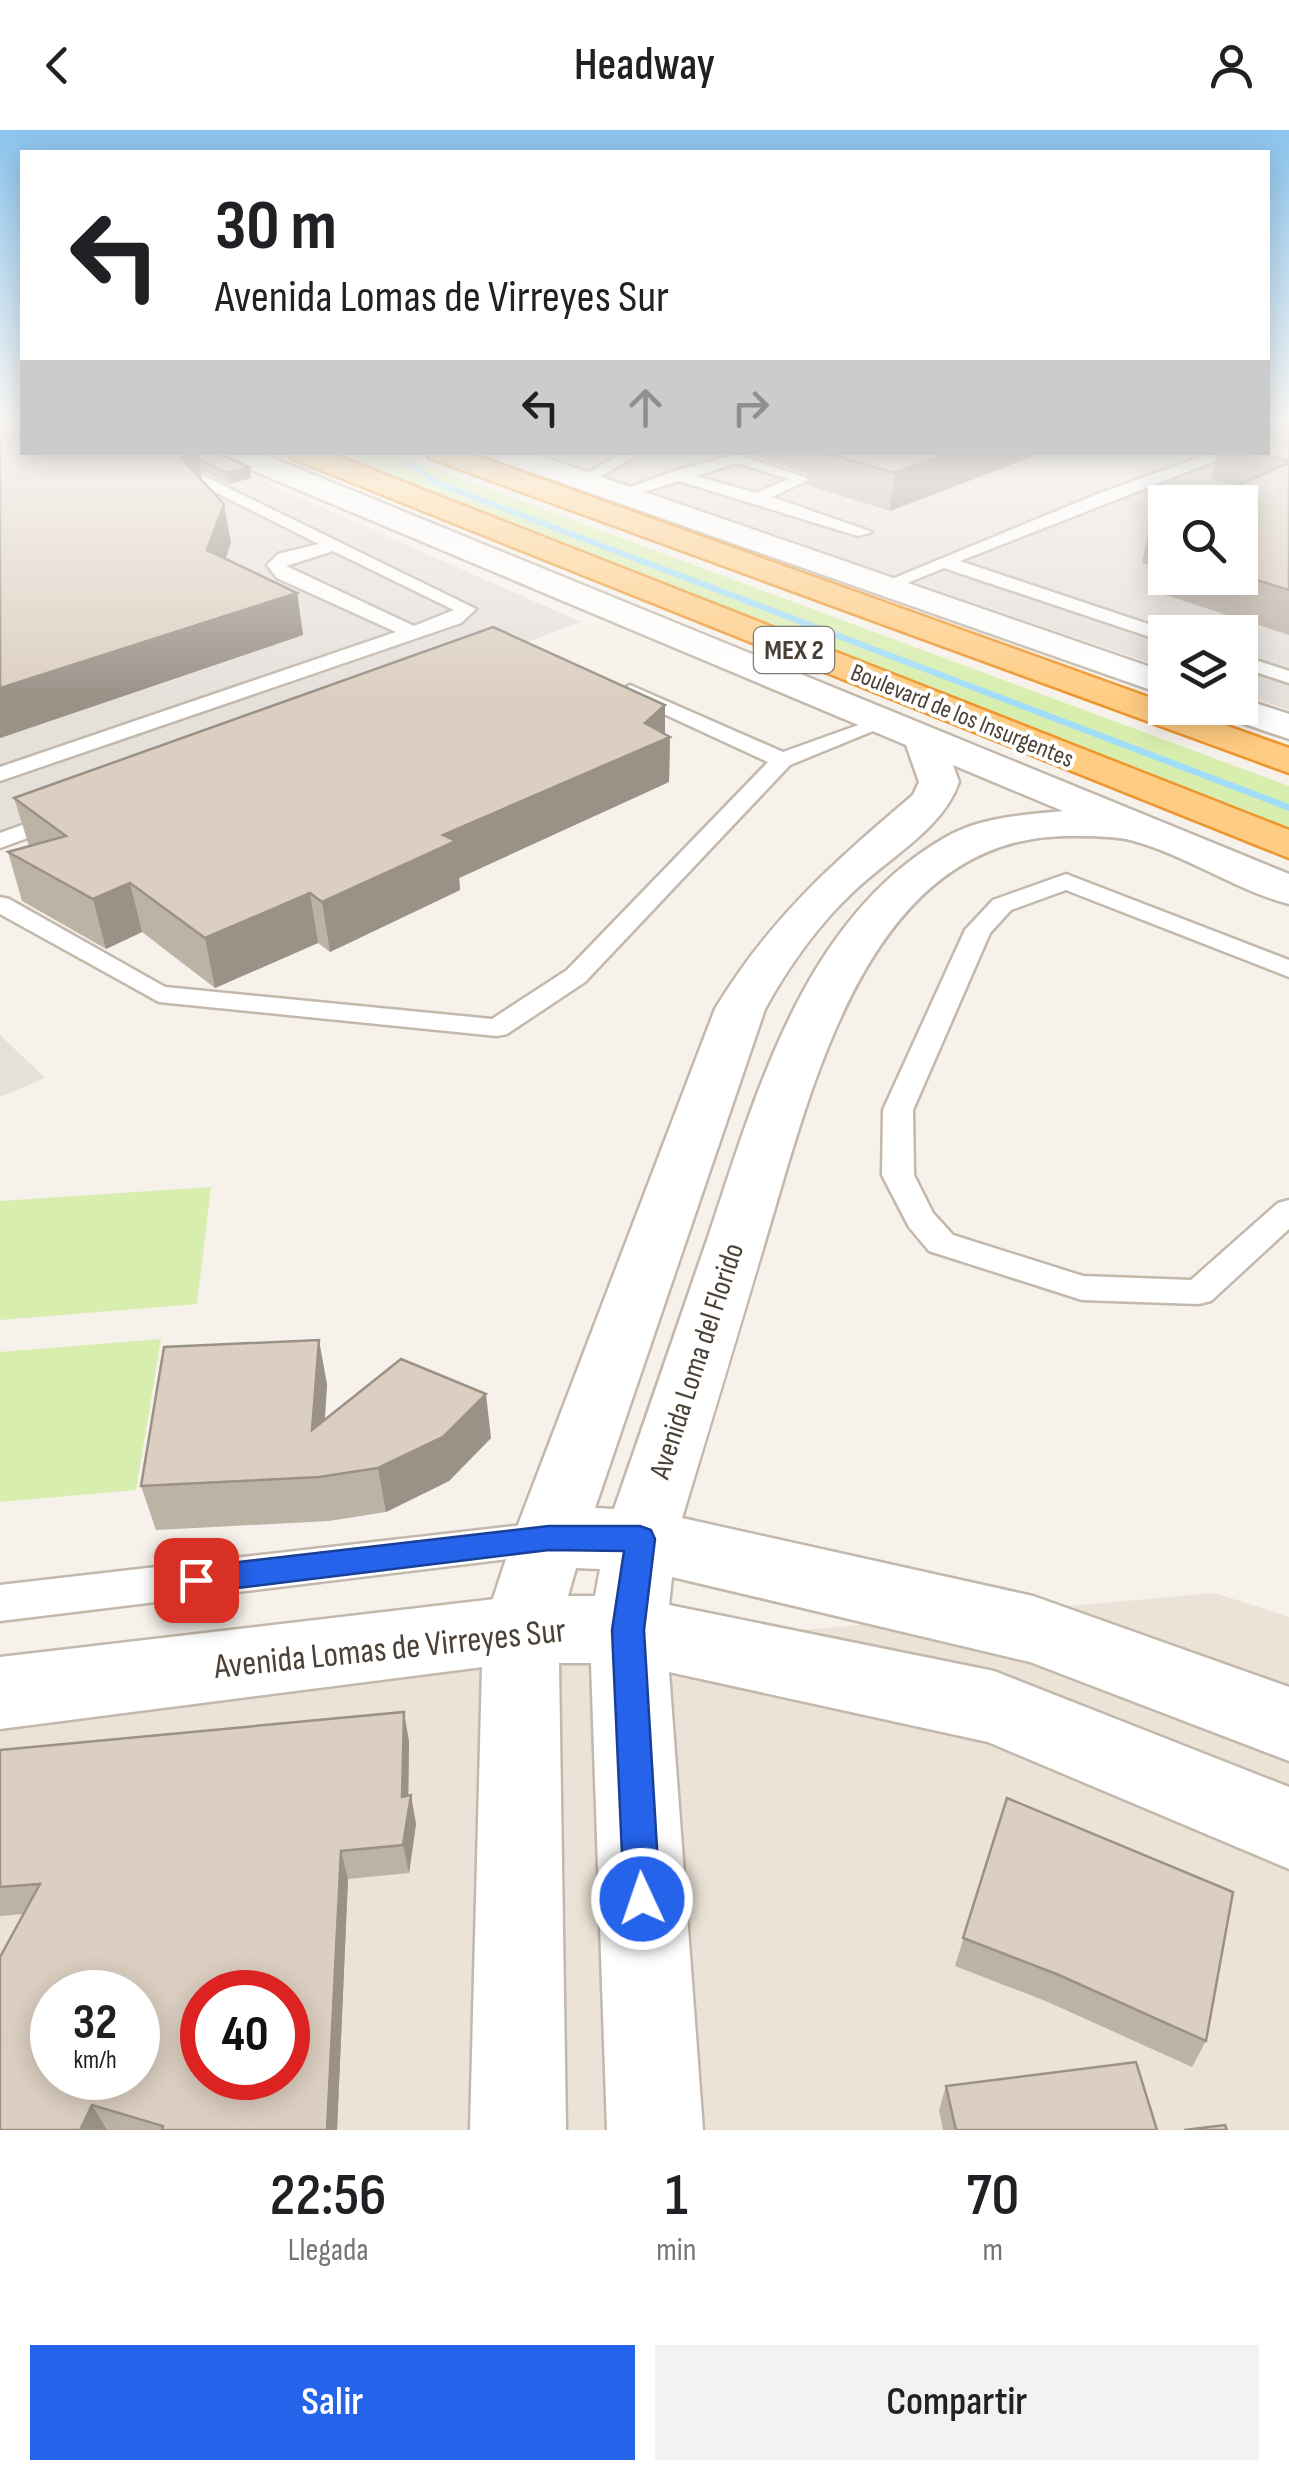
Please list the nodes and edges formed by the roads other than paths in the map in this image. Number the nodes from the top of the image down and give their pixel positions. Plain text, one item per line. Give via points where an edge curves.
1 (265, 511) edge
2 (372, 511) edge
3 (450, 511) edge
4 (602, 511) edge
5 (670, 511) edge
6 (800, 511) edge
7 (1068, 511) edge
8 (864, 532) dead end
9 (335, 545) junction
10 (944, 562) junction
11 (884, 586) junction
12 (1148, 630) edge
13 (411, 632) junction
14 (1258, 666) edge
15 (1289, 677) edge
16 (1148, 678) edge
17 (604, 680) edge
18 (1258, 716) edge
19 (1289, 727) edge
20 (904, 730) junction
21 (782, 760) junction
22 (1289, 761) edge
23 (0, 774) edge
24 (74, 813) edge
25 (1145, 829) junction
26 (0, 841) edge
27 (1289, 845) edge
28 (1289, 890) edge
29 (0, 904) edge
30 (1289, 969) edge
31 (1289, 1211) edge
32 (656, 1242) junction
33 (732, 1252) junction
34 (549, 1538) junction
35 (640, 1539) junction
36 (0, 1604) edge
37 (521, 1629) junction
38 (628, 1630) junction
39 (0, 1693) edge
40 (1289, 1724) edge
41 (1289, 1828) edge
42 (518, 2130) edge
43 (655, 2130) edge

1 - 9 lane
2 - 20 street
3 - 27 highway, Boulevard de los Insurgentes / MEX 2
4 - 22 highway, MEX 2
5 - 11 street
6 - 8 lane
7 - 10 lane
9 - 13 lane via 467,610
9 - 13 lane via 276,566
10 - 11 lane
10 - 12 lane
11 - 16 street
13 - 23 lane
14 - 15 lane
17 - 21 lane
18 - 19 street
20 - 21 lane
20 - 25 street
20 - 32 street via 939,782 932,801 835,884 764,966 740,1009
21 - 29 lane via 576,976 496,1028 160,994
24 - 26 lane
25 - 28 street
25 - 33 street, Avenida Loma del Florido via 1072,823 1008,828 962,845 890,901 836,973 789,1076
30 - 31 lane via 1066,880 1002,905 978,930 898,1110 898,1175 941,1243 1082,1288 1199,1292
32 - 33 street
32 - 34 street
33 - 35 street, Avenida Loma del Florido
34 - 35 street
34 - 36 lane
34 - 37 street
35 - 38 street, Avenida Loma del Florido
35 - 40 street via 1033,1628
37 - 38 street, Avenida Lomas de Virreyes Sur
37 - 39 street, Avenida Lomas de Virreyes Sur
37 - 42 street
38 - 41 street, Avenida Lomas de Virreyes Sur via 994,1707
38 - 43 street, Avenida Loma del Florido

